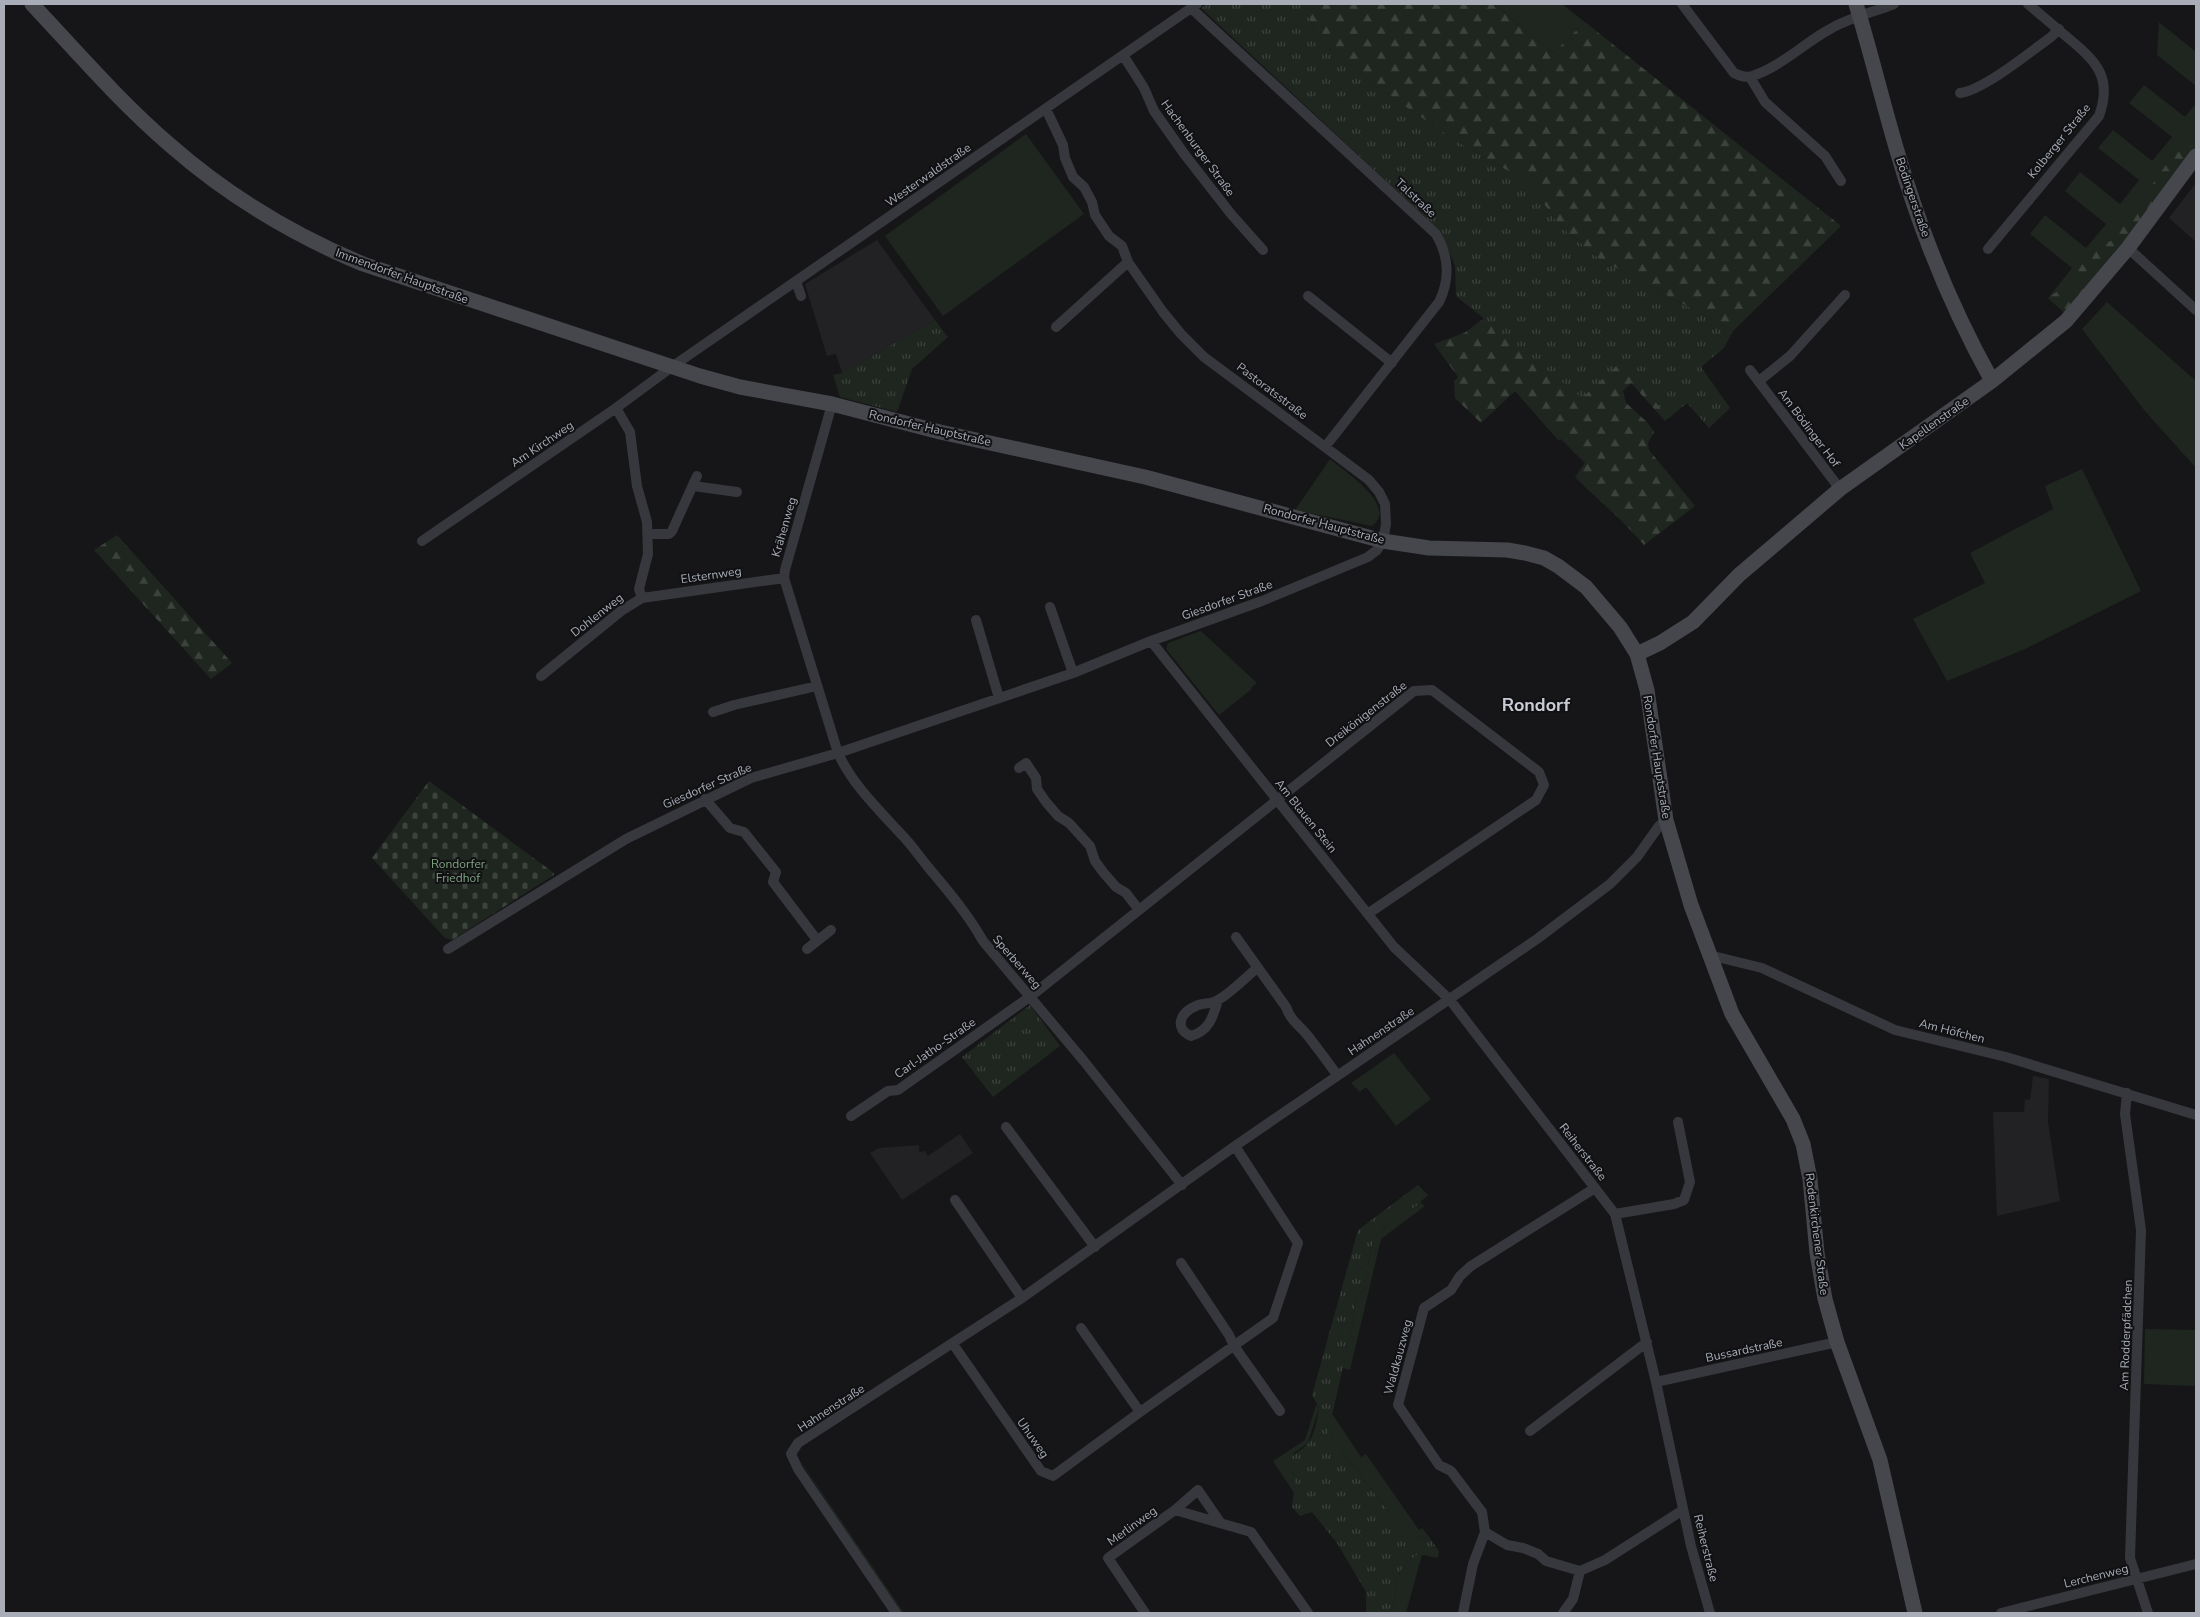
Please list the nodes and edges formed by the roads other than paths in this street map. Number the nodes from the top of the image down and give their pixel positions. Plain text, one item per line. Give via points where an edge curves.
1 (32, 4) edge
2 (1682, 4) edge
3 (1894, 4) edge
4 (2028, 4) edge
5 (1194, 6) edge
6 (1858, 10) edge
7 (2059, 30) junction
8 (1123, 55) junction
9 (1750, 77) junction
10 (1960, 93) dead end
11 (1046, 109) junction
12 (2196, 156) edge
13 (1841, 181) dead end
14 (2128, 248) junction
15 (1264, 250) dead end
16 (1988, 250) dead end
17 (1128, 262) junction
18 (796, 281) junction
19 (1845, 295) dead end
20 (801, 296) dead end
21 (1308, 296) dead end
22 (2196, 310) edge
23 (1056, 327) dead end
24 (1392, 364) junction
25 (673, 366) junction
26 (1750, 370) dead end
27 (1758, 381) junction
28 (1992, 381) junction
29 (832, 404) junction
30 (616, 408) junction
31 (1325, 446) junction
32 (1840, 490) junction
33 (737, 492) dead end
34 (648, 534) junction
35 (422, 541) dead end
36 (1383, 541) junction
37 (784, 578) junction
38 (642, 598) junction
39 (1050, 607) dead end
40 (976, 620) dead end
41 (1150, 641) junction
42 (1637, 654) junction
43 (1073, 673) junction
44 (541, 676) dead end
45 (817, 686) junction
46 (999, 698) junction
47 (713, 712) dead end
48 (838, 753) junction
49 (1019, 768) dead end
50 (705, 800) junction
51 (1277, 800) junction
52 (1666, 820) junction
53 (1139, 910) junction
54 (1369, 914) junction
55 (831, 930) dead end
56 (1236, 938) dead end
57 (817, 940) junction
58 (448, 949) dead end
59 (807, 949) dead end
60 (1709, 955) junction
61 (1257, 968) junction
62 (1031, 996) junction
63 (1218, 1000) dead end
64 (1450, 1000) junction
65 (1337, 1075) junction
66 (2127, 1094) junction
67 (2196, 1115) edge
68 (851, 1116) dead end
69 (1678, 1122) dead end
70 (1006, 1128) dead end
71 (1235, 1146) junction
72 (1182, 1185) junction
73 (1594, 1188) junction
74 (955, 1200) dead end
75 (1615, 1214) junction
76 (1095, 1247) junction
77 (1181, 1263) dead end
78 (1022, 1298) junction
79 (1081, 1328) dead end
80 (1647, 1342) junction
81 (1837, 1342) junction
82 (953, 1344) junction
83 (1234, 1346) junction
84 (1656, 1382) junction
85 (1280, 1411) dead end
86 (1140, 1412) junction
87 (1530, 1431) dead end
88 (1175, 1510) junction
89 (1683, 1510) junction
90 (1220, 1522) junction
91 (1485, 1532) junction
92 (2196, 1564) edge
93 (1580, 1571) junction
94 (2135, 1579) junction
95 (896, 1613) edge
96 (1145, 1613) edge
97 (1308, 1613) edge
98 (1464, 1613) edge
99 (1563, 1613) edge
100 (1710, 1613) edge
101 (1915, 1613) edge
102 (2001, 1613) edge
103 (2148, 1613) edge

1 - 25 street, Immendorfer Hauptstraße via 105,84 170,146 212,179 286,227 363,264
2 - 9 street via 1734,73
3 - 6 street
4 - 7 street, Kolberger Straße
5 - 8 street, Westerwaldstraße
5 - 24 street, Talstraße via 1441,242 1446,265 1445,290
6 - 9 street via 1765,72
6 - 28 street, Bödingerstraße via 1898,155 1937,267
7 - 10 street via 1986,82 1969,92
7 - 16 street, Kolberger Straße via 2095,63 2102,75 2104,102 2099,116
8 - 11 street, Westerwaldstraße
8 - 15 street, Hachenburger Straße via 1154,111 1231,214
9 - 13 street via 1765,102 1825,156
11 - 17 street, Pastoratsstraße via 1074,177 1092,202 1094,215 1109,236 1122,246
11 - 18 street, Westerwaldstraße
12 - 14 street, Kapellenstraße
14 - 22 street
14 - 28 street, Kapellenstraße via 2066,322
17 - 23 street
17 - 31 street, Pastoratsstraße via 1163,312 1204,356
18 - 20 street
18 - 25 street, Westerwaldstraße
19 - 27 street via 1790,356
21 - 24 street
24 - 31 street, Talstraße
25 - 29 street, Rondorfer Hauptstraße via 740,387
25 - 30 street, Am Kirchweg
26 - 27 street, Am Bödinger Hof
27 - 32 street, Am Bödinger Hof
28 - 32 street, Kapellenstraße
29 - 36 street, Rondorfer Hauptstraße via 940,432 1145,477
29 - 37 street, Krähenweg
30 - 34 street, Dohlenweg via 630,432
30 - 35 street, Am Kirchweg
31 - 36 street, Pastoratsstraße via 1369,480 1379,492 1385,504
32 - 42 street, Kapellenstraße via 1739,575 1693,622
33 - 34 street via 695,481 672,531 669,534
34 - 38 street, Dohlenweg via 648,554 639,589
36 - 41 street, Giesdorfer Straße via 1368,557 1262,601
36 - 42 street, Rondorfer Hauptstraße via 1429,548 1507,550 1544,558 1586,587 1620,627
37 - 38 street, Elsternweg
37 - 45 street
38 - 44 street, Dohlenweg via 621,611
39 - 43 street
40 - 46 street
41 - 43 street, Giesdorfer Straße
41 - 51 street, Am Blauen Stein
42 - 52 street, Rondorfer Hauptstraße via 1647,690
43 - 46 street, Giesdorfer Straße
45 - 47 street
45 - 48 street
46 - 48 street, Giesdorfer Straße
48 - 50 street, Giesdorfer Straße via 751,778
48 - 62 street, Sperberweg via 845,768 972,921 983,941 1018,986
49 - 53 street via 1026,763 1046,802 1085,840 1103,872
50 - 57 street via 730,828 744,832 776,872 772,882
50 - 58 street, Giesdorfer Straße via 626,839
51 - 53 street, Dreikönigenstraße
51 - 54 street, Am Blauen Stein
51 - 54 street, Dreikönigenstraße via 1414,692 1423,689 1432,690 1538,772 1544,785 1536,800
52 - 60 street, Rondorfer Hauptstraße
52 - 64 street, Hahnenstraße via 1610,884
53 - 62 street, Dreikönigenstraße
54 - 64 street, Am Blauen Stein via 1394,947
55 - 57 street
56 - 61 street
57 - 59 street
60 - 66 street, Am Höfchen via 1762,968 1895,1030 2006,1057
60 - 81 street, Rodenkirchener Straße via 1732,1014 1793,1119 1803,1144 1817,1253
61 - 63 street
61 - 65 street via 1298,1028 1306,1033
62 - 68 street, Carl-Jatho-Straße via 898,1090 888,1091
62 - 72 street, Sperberweg
64 - 65 street, Hahnenstraße
64 - 73 street, Reiherstraße
65 - 71 street, Hahnenstraße
66 - 67 street, Am Höfchen
66 - 94 street, Am Rodderpfädchen via 2125,1114 2142,1230 2130,1558
69 - 75 street via 1690,1182 1684,1200
70 - 76 street
71 - 72 street, Hahnenstraße
71 - 83 street, Uhuweg via 1298,1243 1274,1318
72 - 76 street, Hahnenstraße
73 - 75 street, Reiherstraße
73 - 91 street, Waldkauzweg via 1471,1266 1451,1290 1424,1308 1398,1405 1439,1466 1451,1471 1482,1512
74 - 78 street
75 - 80 street, Reiherstraße
76 - 78 street, Hahnenstraße
77 - 83 street
78 - 82 street, Hahnenstraße
79 - 86 street
80 - 84 street, Reiherstraße
80 - 87 street
81 - 84 street, Bussardstraße
81 - 101 street, Rodenkirchener Straße via 1880,1460
82 - 86 street, Uhuweg via 1041,1471 1053,1476
82 - 95 street, Hahnenstraße via 798,1443 791,1454
83 - 85 street
83 - 86 street, Uhuweg
84 - 89 street, Reiherstraße
88 - 90 street, Merlinweg
88 - 90 street, Merlinweg via 1198,1490
88 - 96 street, Merlinweg via 1108,1558
89 - 93 street via 1606,1560
89 - 100 street, Reiherstraße
90 - 97 street, Merlinweg via 1251,1532
91 - 93 street via 1507,1545 1523,1548 1546,1561
91 - 98 street via 1473,1564
92 - 94 street, Lerchenweg
93 - 99 street via 1573,1599
94 - 102 street, Lerchenweg
94 - 103 street, Am Rodderpfädchen

